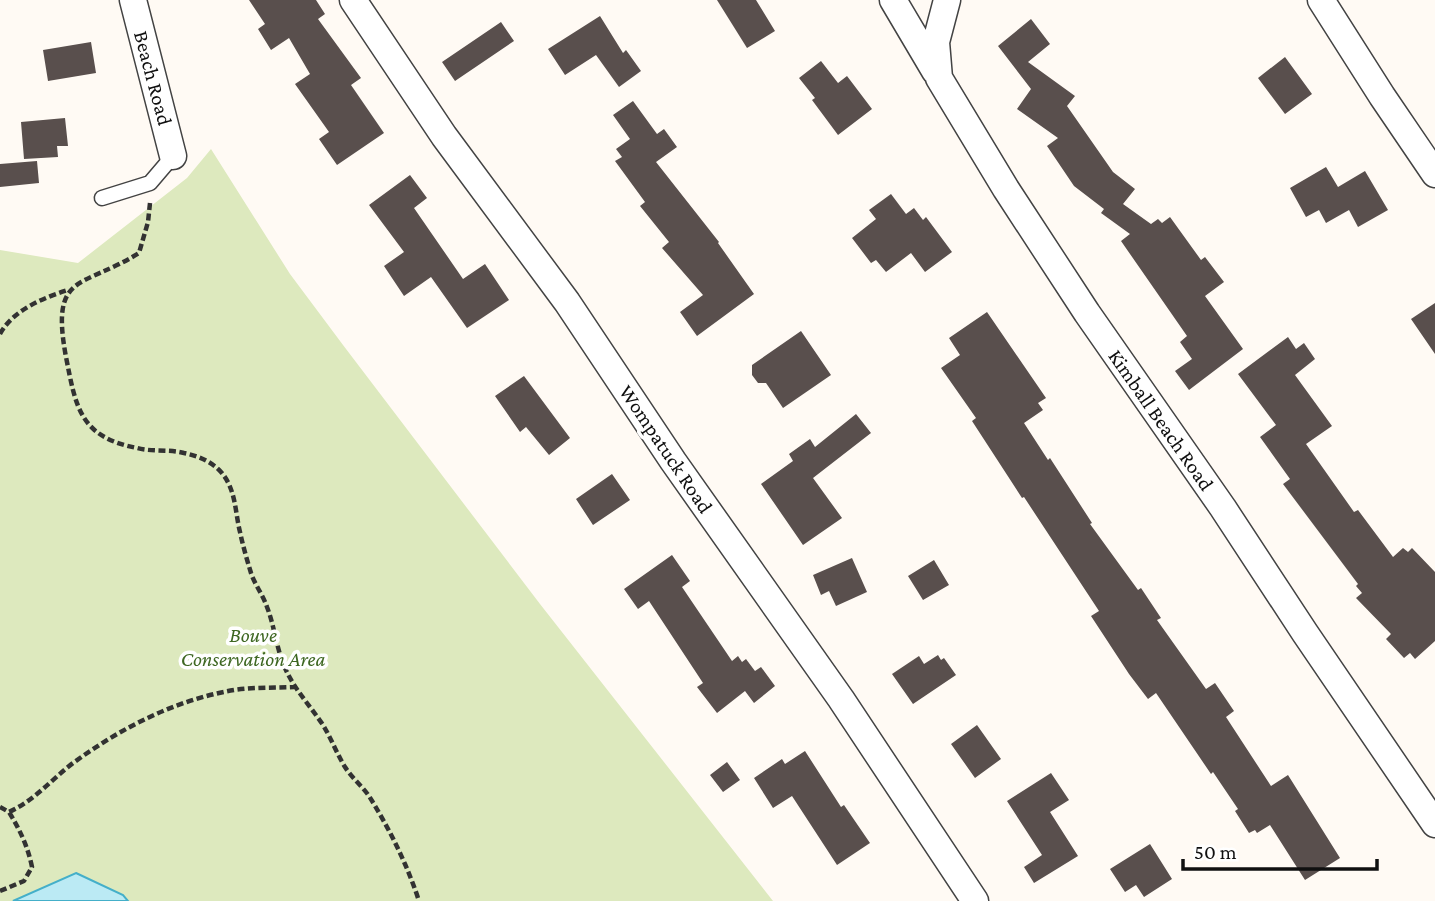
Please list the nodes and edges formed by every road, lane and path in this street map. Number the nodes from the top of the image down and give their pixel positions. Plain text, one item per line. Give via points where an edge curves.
1 (133, 0) edge
2 (353, 0) edge
3 (893, 0) edge
4 (947, 0) edge
5 (1321, 0) edge
6 (939, 78) junction
7 (173, 156) joint
8 (1435, 174) edge
9 (150, 183) junction
10 (102, 198) dead end
11 (69, 290) junction
12 (0, 334) edge
13 (294, 687) junction
14 (0, 807) edge
15 (9, 812) junction
16 (1435, 824) edge
17 (0, 891) edge
18 (419, 901) edge
19 (975, 901) edge

1 - 7 street, Beach Road
2 - 19 street, Wompatuck Road via 444,136 567,302
3 - 6 street
4 - 6 street, Kimball Beach Road via 936,42
5 - 8 street
6 - 16 street, Kimball Beach Road via 1087,313
7 - 9 lane
9 - 10 lane
9 - 11 path via 148,222 139,253
11 - 12 path via 16,314
11 - 13 path via 61,316 63,338 73,393 83,418 94,432 110,441 200,456 222,473 235,502 252,575
13 - 15 path via 235,690 179,703 120,732
13 - 18 path via 386,825
14 - 15 path
15 - 17 path via 32,867 24,881

